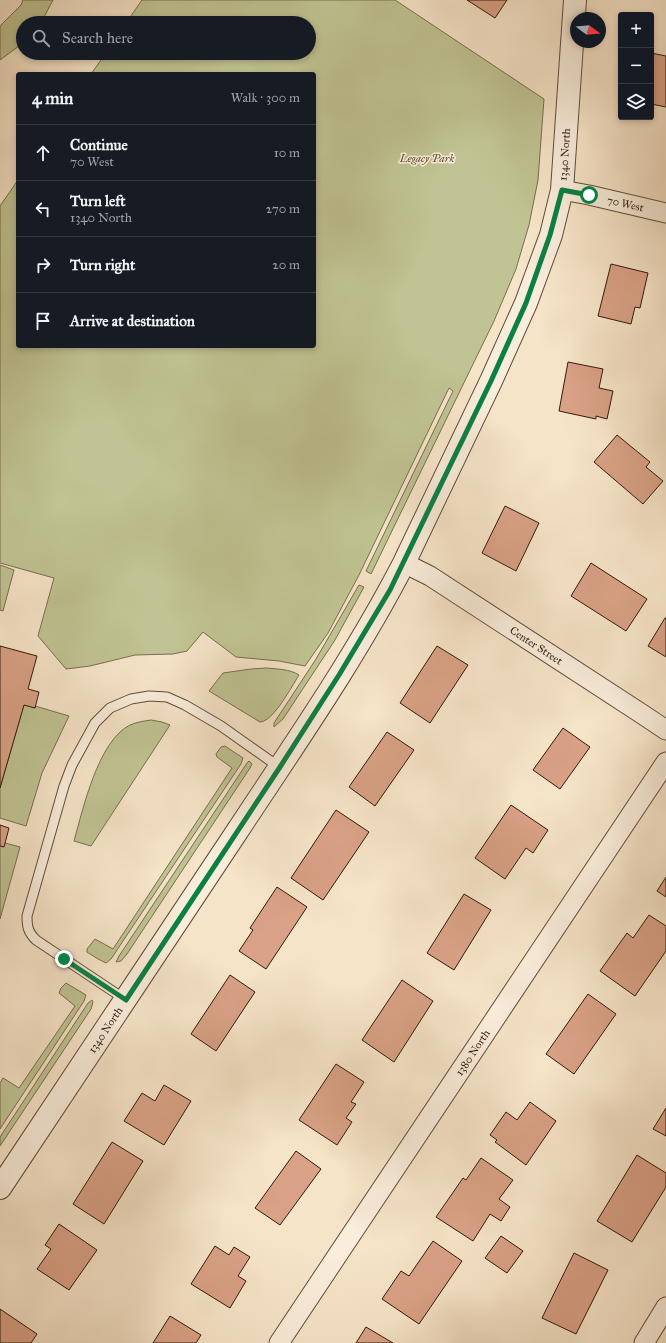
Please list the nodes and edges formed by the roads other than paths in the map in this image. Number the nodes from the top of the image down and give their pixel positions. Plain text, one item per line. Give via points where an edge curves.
1 (575, 0) edge
2 (562, 190) junction
3 (666, 213) edge
4 (404, 563) junction
5 (666, 730) edge
6 (666, 762) edge
7 (280, 767) junction
8 (126, 1000) junction
9 (0, 1188) edge
10 (666, 1307) edge
11 (279, 1343) edge
12 (644, 1343) edge

1 - 2 street, 1340 North
2 - 3 street, 70 West
2 - 4 street, 1340 North via 550,235 526,303
4 - 5 street, Center Street via 430,576
4 - 7 street, 1340 North via 343,669
6 - 11 street, 1380 North
7 - 8 street, 1340 North
7 - 8 lane via 221,726 167,697 131,699 110,708 95,723 72,765 64,786 27,916 27,927 36,940
8 - 9 street, 1340 North
10 - 12 street

